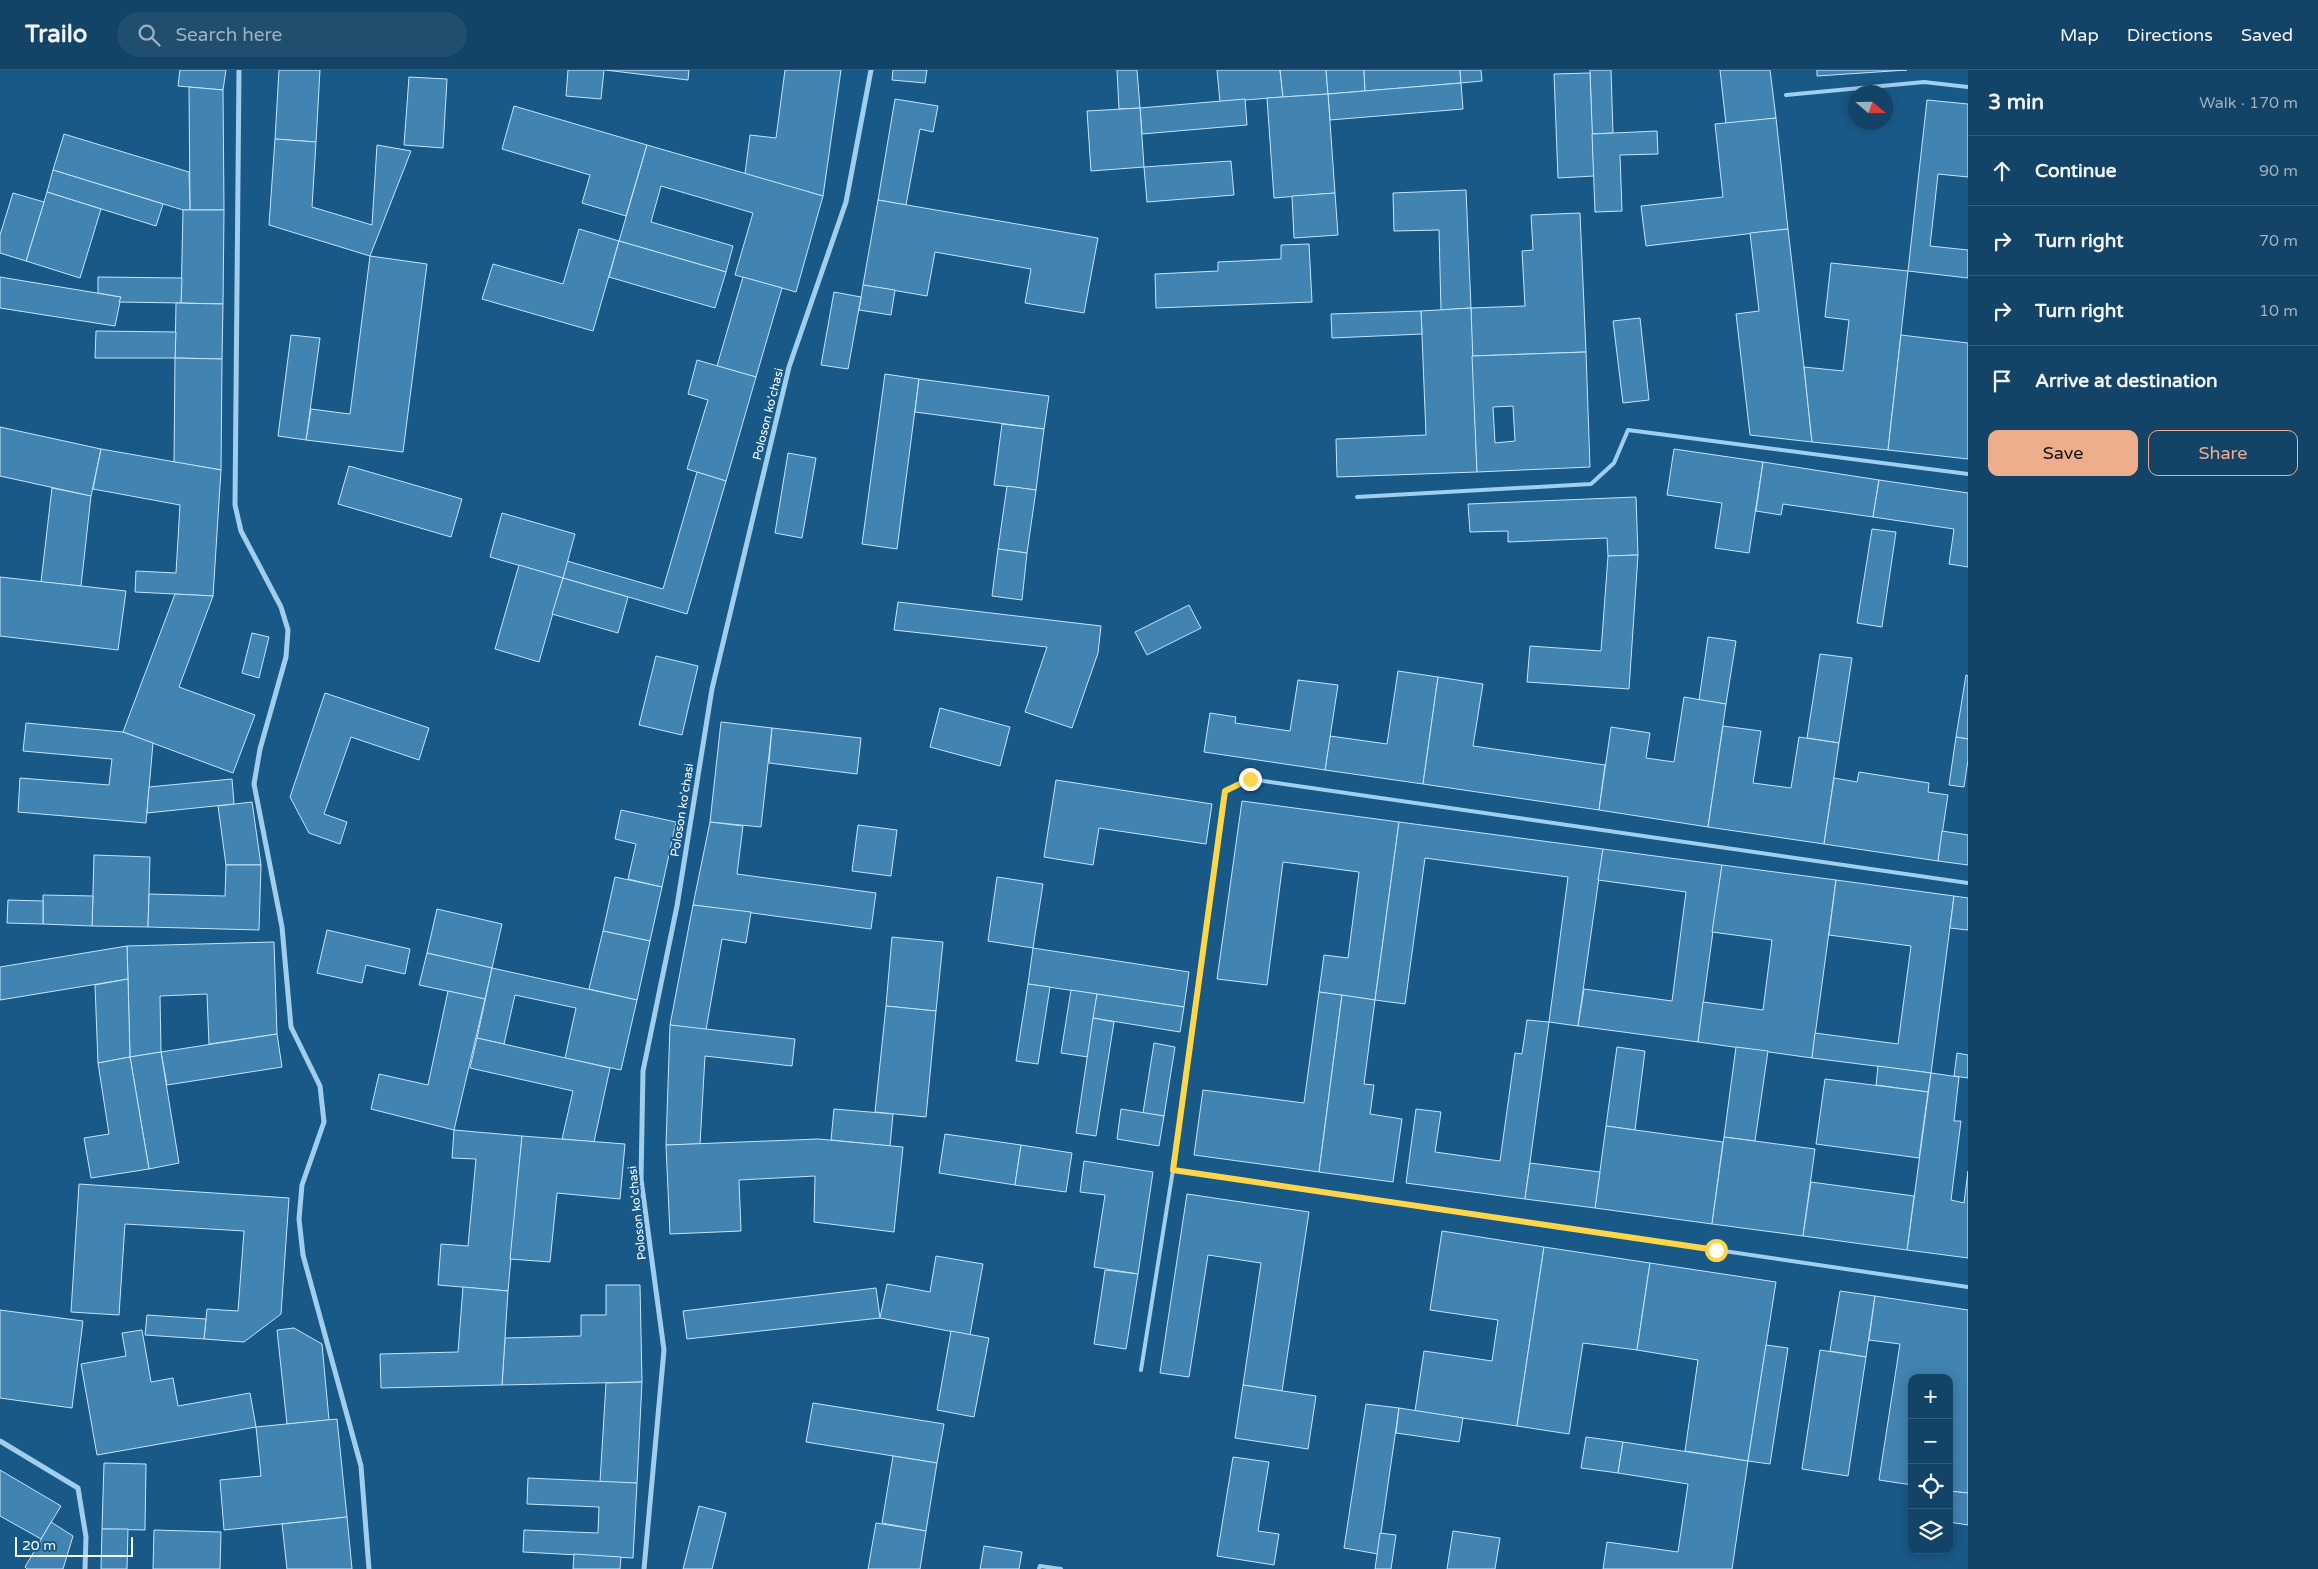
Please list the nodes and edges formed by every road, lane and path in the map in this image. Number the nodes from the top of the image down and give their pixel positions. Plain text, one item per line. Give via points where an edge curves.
1 (239, 70) edge
2 (871, 70) edge
3 (1968, 87) edge
4 (1786, 95) dead end
5 (1968, 474) edge
6 (1357, 497) dead end
7 (1968, 883) edge
8 (1173, 1170) junction
9 (1968, 1287) edge
10 (1141, 1370) dead end
11 (0, 1441) edge
12 (85, 1569) edge
13 (369, 1569) edge
14 (644, 1569) edge
15 (1039, 1569) edge
16 (1061, 1569) edge

1 - 13 street via 234,505 241,531 281,607 288,630 286,657 260,749 254,784 282,927 291,1027 320,1086 324,1122 302,1185 299,1219 303,1255 361,1466
2 - 14 street, Poloson ko'chasi via 846,202 789,367 712,690 677,906 643,1071 641,1179 664,1350
3 - 4 lane via 1924,82
5 - 6 lane via 1628,430 1614,463 1591,484
7 - 8 lane via 1250,779 1225,791
8 - 9 lane
8 - 10 lane
11 - 12 street via 78,1488 86,1537
15 - 16 lane via 1040,1566

